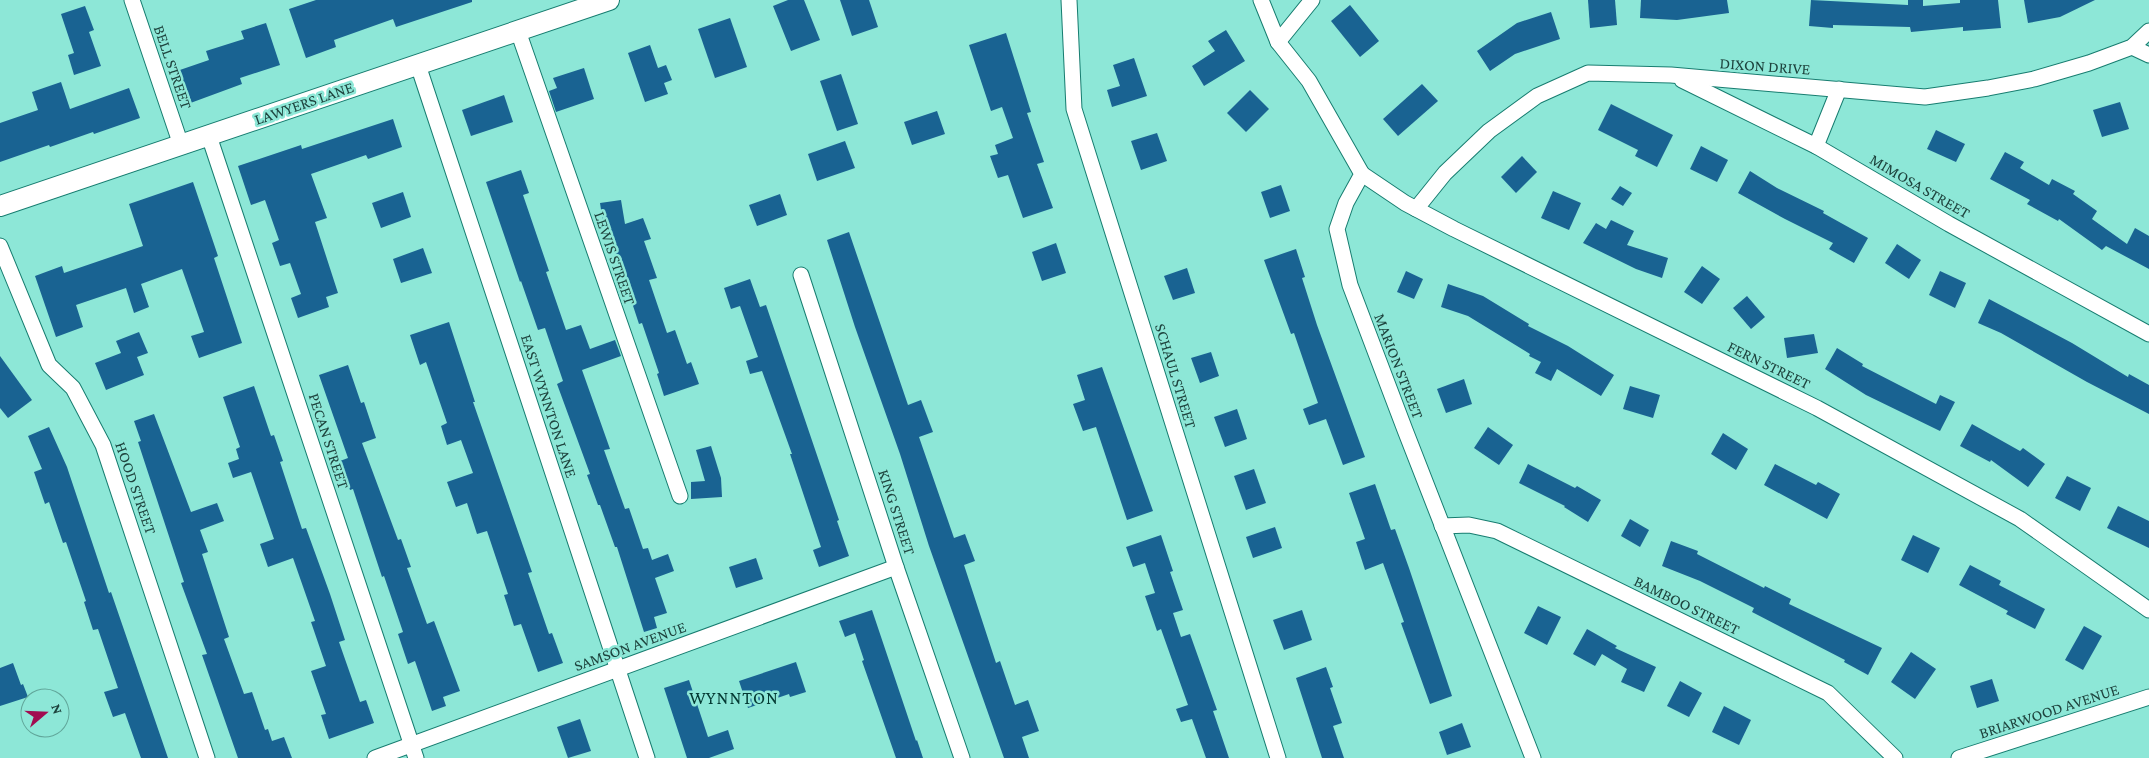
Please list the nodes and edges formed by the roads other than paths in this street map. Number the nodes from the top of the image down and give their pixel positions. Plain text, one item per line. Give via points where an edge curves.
1 (132, 0) edge
2 (608, 0) edge
3 (1068, 0) edge
4 (1260, 0) edge
5 (1312, 0) edge
6 (518, 31) junction
7 (2149, 31) edge
8 (1278, 42) junction
9 (2132, 47) junction
10 (2149, 55) edge
11 (418, 65) junction
12 (1671, 75) junction
13 (1838, 89) junction
14 (209, 136) junction
15 (181, 145) junction
16 (1816, 146) junction
17 (1362, 174) junction
18 (0, 206) edge
19 (1416, 209) junction
20 (0, 246) edge
21 (800, 275) dead end
22 (2149, 334) edge
23 (680, 496) dead end
24 (1442, 526) junction
25 (896, 567) junction
26 (2149, 610) edge
27 (617, 669) junction
28 (2149, 697) edge
29 (413, 751) edge
30 (207, 758) edge
31 (375, 758) edge
32 (647, 758) edge
33 (962, 758) edge
34 (1278, 758) edge
35 (1533, 758) edge
36 (1895, 758) edge
37 (1959, 758) edge

1 - 15 street, BELL STREET
2 - 6 street, LAWYERS LANE
3 - 34 street, SCHAUL STREET via 1074,109
4 - 8 street
5 - 8 street
6 - 11 street, LAWYERS LANE
6 - 23 street, LEWIS STREET
7 - 9 street, DIXON DRIVE
8 - 17 street via 1309,81
9 - 10 street
9 - 13 street, DIXON DRIVE via 2089,64 2034,79 1925,97
11 - 14 street, LAWYERS LANE
11 - 27 street, EAST WYNNTON LANE
12 - 13 street, DIXON DRIVE
12 - 16 street, MIMOSA STREET
12 - 19 street, DIXON DRIVE via 1588,73 1536,96 1482,137 1445,173
13 - 16 street
14 - 15 street, LAWYERS LANE
14 - 29 street, PECAN STREET
15 - 18 street, LAWYERS LANE
16 - 22 street, MIMOSA STREET via 1949,224
17 - 19 street, FERN STREET
17 - 24 street, MARION STREET via 1337,228 1339,238 1350,285
19 - 26 street, FERN STREET via 1817,408 2020,519
20 - 30 street, HOOD STREET via 49,365 73,388 104,445
21 - 25 street, KING STREET
24 - 35 street, MARION STREET
24 - 36 street, BAMBOO STREET via 1469,525 1497,531 1828,693
25 - 27 street, SAMSON AVENUE
25 - 33 street, KING STREET
27 - 29 street, SAMSON AVENUE
27 - 32 street, EAST WYNNTON LANE
28 - 37 street, BRIARWOOD AVENUE
29 - 31 street, SAMSON AVENUE

